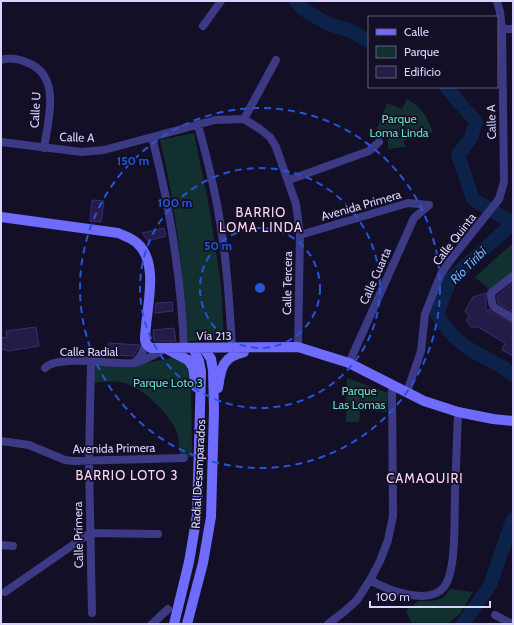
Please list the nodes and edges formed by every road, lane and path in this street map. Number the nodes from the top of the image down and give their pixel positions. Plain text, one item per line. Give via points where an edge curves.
1 (221, 1) edge
2 (497, 1) edge
3 (203, 26) dead end
4 (502, 29) junction
5 (513, 29) edge
6 (1, 60) edge
7 (276, 60) dead end
8 (244, 119) junction
9 (198, 125) junction
10 (152, 137) junction
11 (1, 142) edge
12 (379, 142) dead end
13 (44, 148) junction
14 (288, 180) junction
15 (429, 204) joint
16 (487, 215) joint
17 (1, 217) edge
18 (300, 235) junction
19 (513, 276) edge
20 (513, 318) edge
21 (145, 340) junction
22 (264, 347) junction
23 (298, 347) junction
24 (166, 348) junction
25 (188, 348) junction
26 (204, 348) junction
27 (232, 348) junction
28 (91, 361) junction
29 (135, 362) junction
30 (349, 363) junction
31 (45, 368) dead end
32 (220, 372) junction
33 (392, 384) junction
34 (407, 392) junction
35 (200, 407) junction
36 (214, 410) junction
37 (458, 412) junction
38 (513, 421) edge
39 (1, 441) edge
40 (184, 458) dead end
41 (89, 461) junction
42 (90, 533) junction
43 (158, 534) dead end
44 (1, 545) edge
45 (13, 546) dead end
46 (370, 580) junction
47 (5, 592) dead end
48 (168, 609) dead end
49 (92, 613) dead end
50 (495, 615) dead end
51 (152, 624) edge
52 (174, 624) edge
53 (187, 624) edge
54 (328, 624) edge
55 (512, 624) edge

1 - 3 street
2 - 4 street, Calle A
4 - 5 street
4 - 16 street, Calle A via 504,182 499,199
6 - 13 street, Calle U via 20,59 32,64 46,80 51,100
7 - 8 street
8 - 9 street, Calle A via 215,120
8 - 14 street, Calle Tercera via 270,137
9 - 10 street, Calle A
9 - 27 street via 216,198 222,235
10 - 13 street, Calle A via 104,150 82,152
10 - 25 street via 177,256
11 - 13 street, Calle A
12 - 14 street via 369,151
14 - 18 street, Calle Tercera via 296,204
15 - 18 street, Avenida Primera via 408,204
15 - 30 street, Calle Cuarta via 414,218
16 - 34 street, Calle Quinta via 441,274 425,314 421,351
17 - 21 main road via 118,233 131,238 146,253 151,271
18 - 23 street, Calle Tercera
19 - 20 street via 491,293 494,307
21 - 24 main road, Vía 213 via 151,348
21 - 29 street, Calle Radial via 142,355
22 - 23 main road, Vía 213
22 - 27 main road, Vía 213
22 - 32 main road via 233,355
23 - 30 main road, Vía 213
24 - 25 main road, Vía 213
24 - 29 street, Calle Radial
24 - 35 main road via 188,360 193,367
25 - 26 main road, Vía 213
25 - 35 main road, Radial Desamparados via 199,361
26 - 27 main road, Vía 213
26 - 36 main road, Radial Desamparados via 211,359 213,370
27 - 32 main road via 223,359
28 - 29 street, Calle Radial
28 - 31 street, Calle Radial via 53,363
28 - 41 street, Calle Primera
30 - 33 main road, Vía 213
32 - 36 main road
33 - 34 main road, Vía 213
33 - 46 street via 392,516 388,540
34 - 37 main road, Vía 213 via 424,401
35 - 52 main road, Radial Desamparados via 197,515
36 - 53 main road, Radial Desamparados via 211,517 203,563
37 - 38 main road, Vía 213 via 493,420
37 - 46 street via 453,553 444,588 436,594 411,595 383,587
39 - 41 street, Avenida Primera via 29,445 64,460
40 - 41 street, Avenida Primera
41 - 42 street, Calle Primera
42 - 43 street
42 - 47 street
42 - 49 street, Calle Primera
44 - 45 street
46 - 54 street via 357,600
48 - 51 street
50 - 55 street

